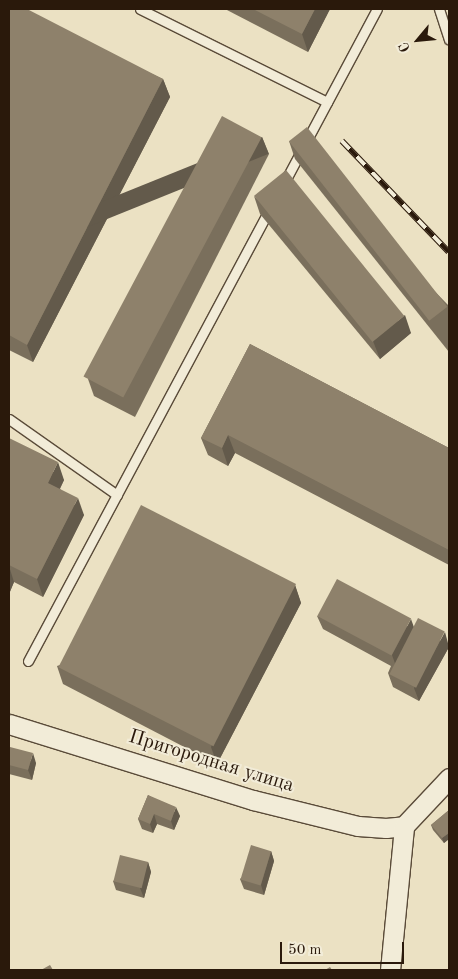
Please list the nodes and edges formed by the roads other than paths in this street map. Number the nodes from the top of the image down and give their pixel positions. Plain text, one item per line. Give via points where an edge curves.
1 (140, 9) edge
2 (377, 9) edge
3 (438, 9) edge
4 (449, 39) edge
5 (327, 102) junction
6 (280, 189) edge
7 (276, 198) edge
8 (9, 419) edge
9 (117, 495) junction
10 (28, 662) dead end
11 (9, 724) edge
12 (449, 778) edge
13 (404, 826) junction
14 (390, 970) edge

1 - 5 lane
2 - 5 lane
3 - 4 lane
5 - 6 lane
7 - 9 lane
8 - 9 lane
9 - 10 lane
11 - 13 street, Пригородная улица via 253,800 358,826
12 - 13 street
13 - 14 street

